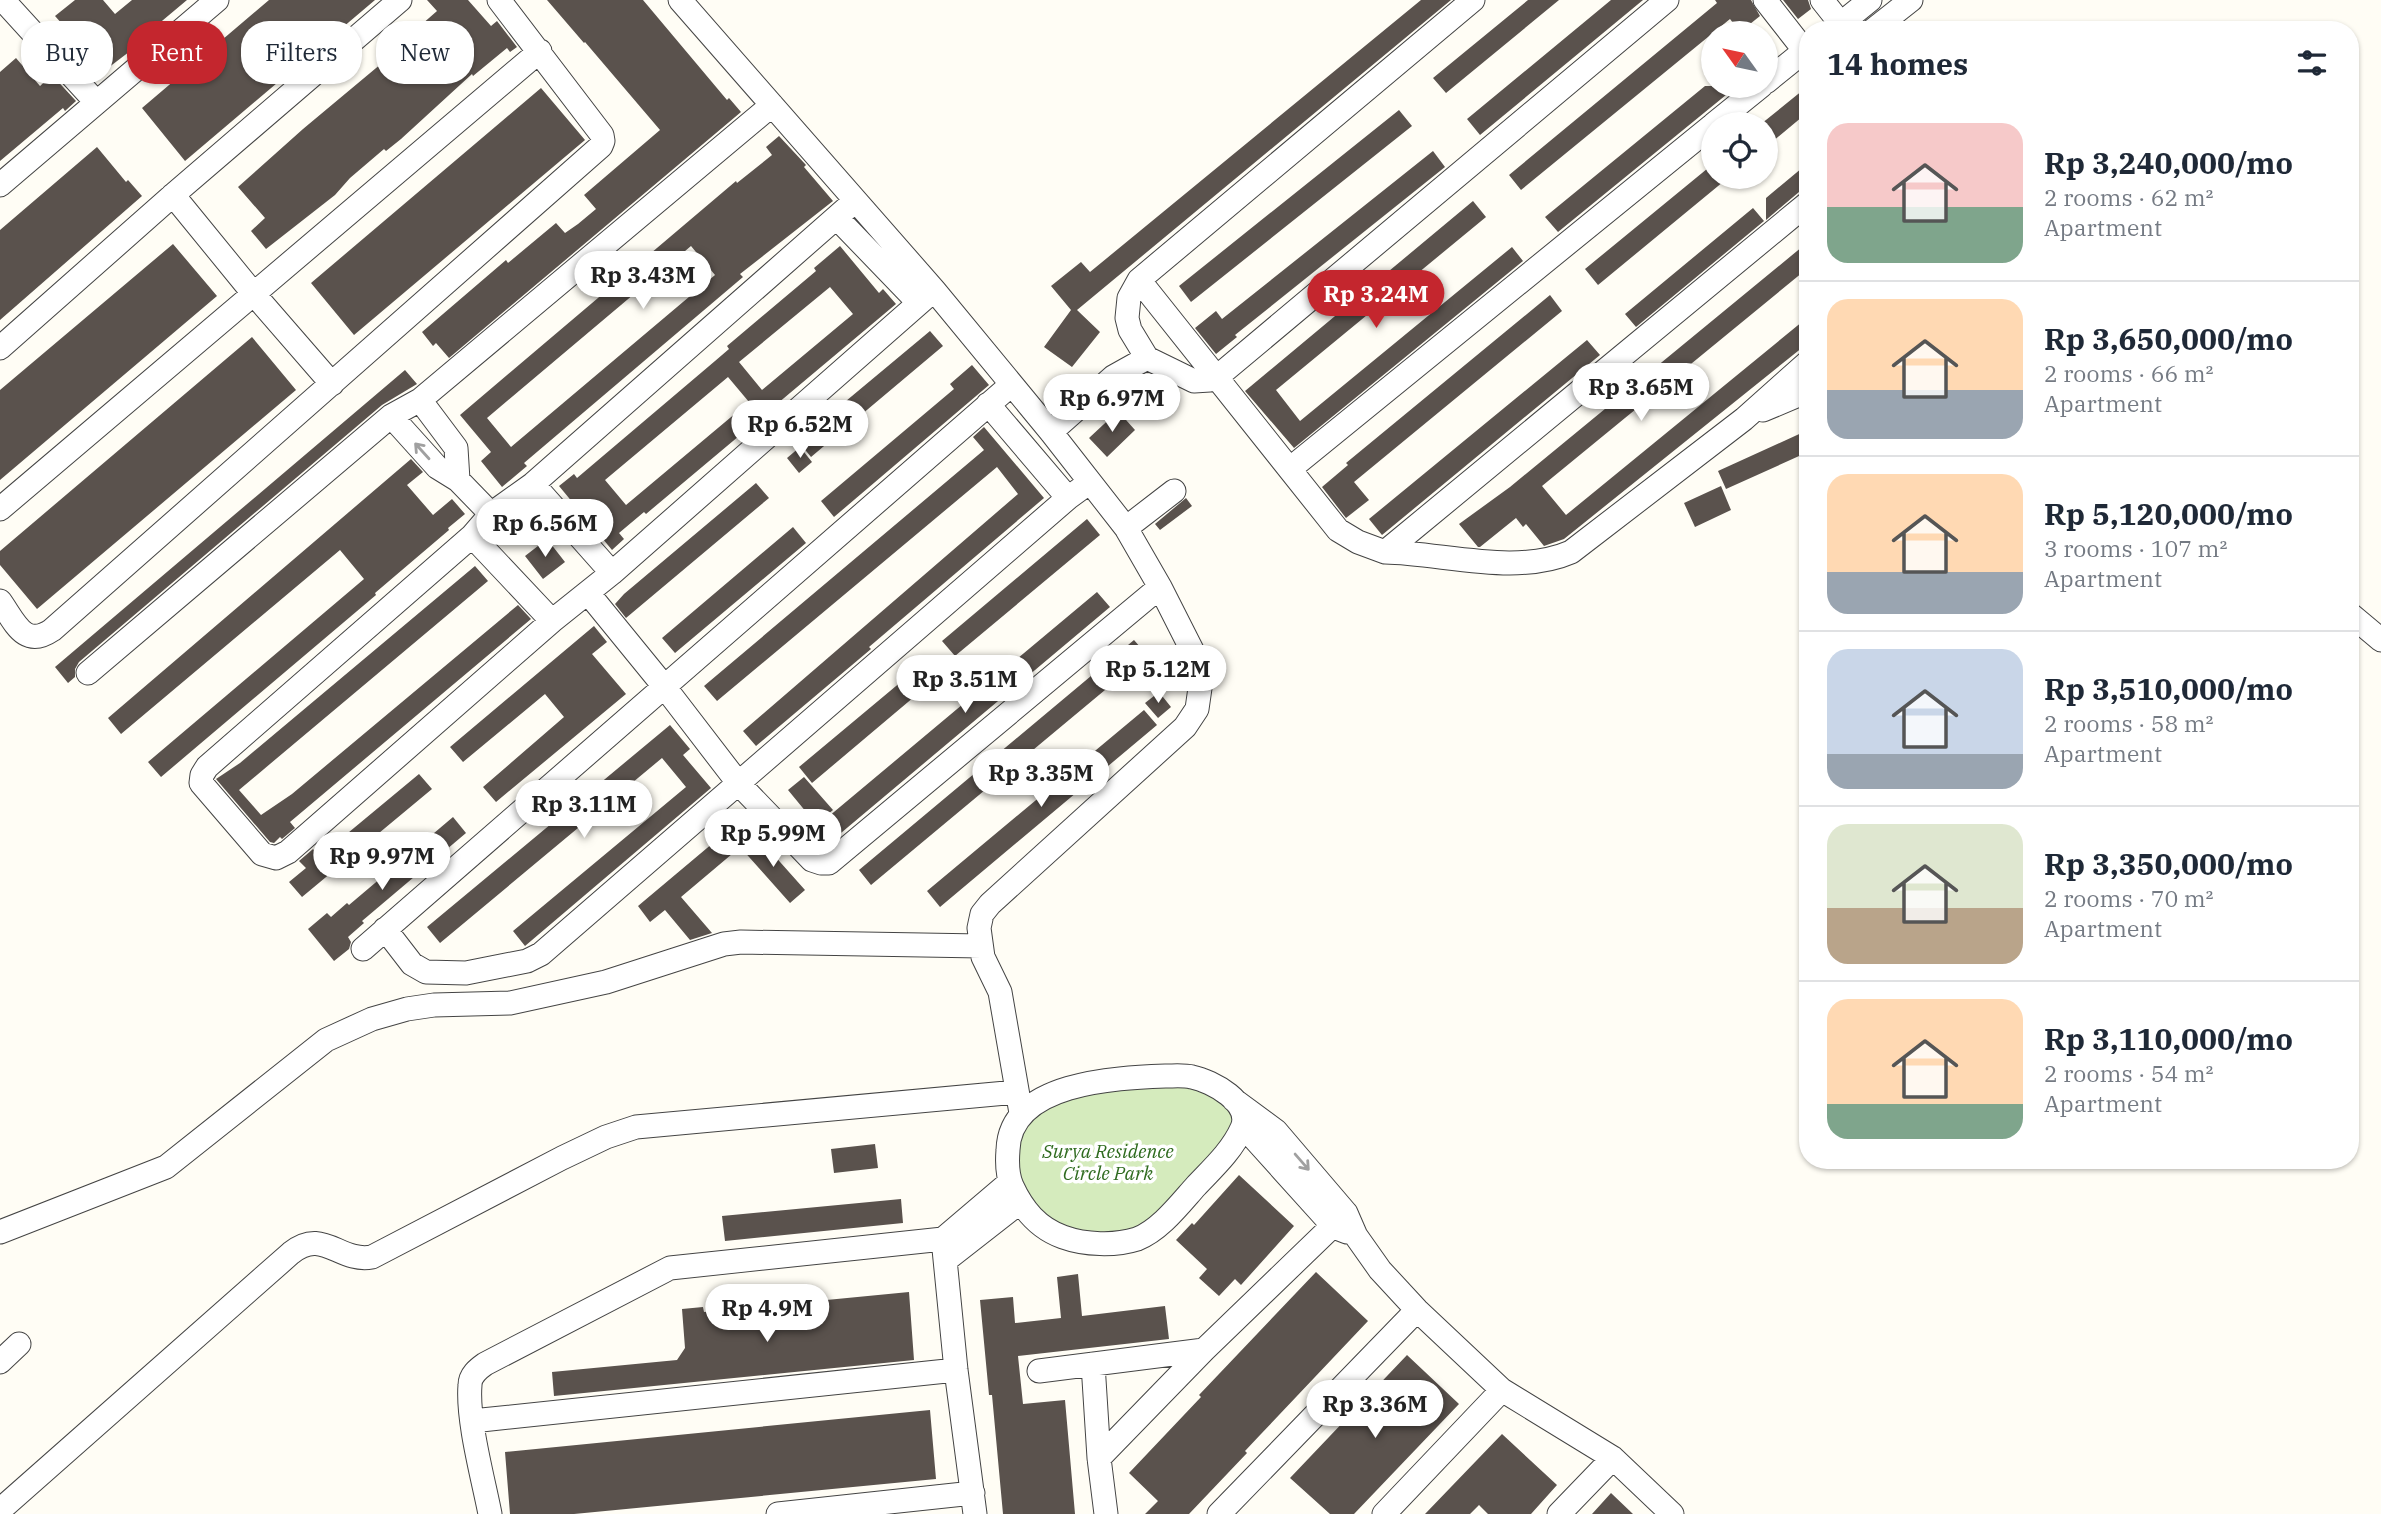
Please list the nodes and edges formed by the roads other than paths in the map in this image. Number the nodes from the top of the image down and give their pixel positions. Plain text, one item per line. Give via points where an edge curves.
1 (217, 0) edge
2 (400, 0) edge
3 (499, 0) edge
4 (680, 0) edge
5 (1473, 0) edge
6 (1667, 0) edge
7 (1765, 0) edge
8 (1822, 0) edge
9 (1870, 0) edge
10 (1911, 0) edge
11 (3, 2) edge
12 (1834, 21) edge
13 (1844, 21) edge
14 (1884, 21) edge
15 (1799, 42) edge
16 (540, 51) junction
17 (1799, 56) edge
18 (1778, 73) edge
19 (1746, 98) edge
20 (96, 102) junction
21 (772, 105) junction
22 (1728, 112) edge
23 (1701, 134) edge
24 (0, 185) edge
25 (173, 195) junction
26 (855, 201) junction
27 (1799, 210) edge
28 (837, 218) junction
29 (1139, 280) junction
30 (253, 293) junction
31 (926, 296) junction
32 (0, 348) edge
33 (1147, 358) junction
34 (1799, 370) edge
35 (1217, 377) junction
36 (332, 384) junction
37 (1011, 385) junction
38 (1799, 395) edge
39 (420, 400) junction
40 (988, 404) junction
41 (391, 416) junction
42 (1744, 419) junction
43 (1051, 432) junction
44 (1291, 468) junction
45 (458, 480) junction
46 (1090, 482) junction
47 (533, 484) junction
48 (1174, 491) dead end
49 (1068, 498) junction
50 (0, 509) edge
51 (491, 514) junction
52 (1126, 528) junction
53 (472, 536) junction
54 (1385, 552) junction
55 (612, 573) junction
56 (1160, 587) junction
57 (588, 593) junction
58 (0, 601) edge
59 (552, 621) junction
60 (2359, 622) edge
61 (2381, 640) edge
62 (88, 673) dead end
63 (663, 685) junction
64 (739, 784) junction
65 (385, 929) junction
66 (363, 949) dead end
67 (982, 951) junction
68 (1019, 1103) junction
69 (1257, 1131) junction
70 (1015, 1192) junction
71 (1340, 1220) junction
72 (0, 1232) edge
73 (944, 1250) junction
74 (1417, 1310) junction
75 (19, 1344) dead end
76 (1204, 1350) junction
77 (0, 1362) edge
78 (1093, 1364) junction
79 (956, 1370) junction
80 (1039, 1371) dead end
81 (1502, 1390) junction
82 (472, 1421) junction
83 (1099, 1458) junction
84 (1613, 1458) junction
85 (974, 1504) edge
86 (0, 1510) edge
87 (490, 1514) edge
88 (778, 1514) edge
89 (1106, 1514) edge
90 (1219, 1514) edge
91 (1384, 1514) edge
92 (1559, 1514) edge
93 (1672, 1514) edge

1 - 20 street
2 - 25 street
3 - 16 street
4 - 21 street
5 - 29 street
6 - 35 street
7 - 15 street
8 - 12 street
9 - 13 street
10 - 14 street
11 - 20 street
16 - 30 street
16 - 36 street via 602,135 601,146
17 - 18 street
19 - 22 street
20 - 24 street
21 - 26 street
21 - 39 street
23 - 44 street
25 - 30 street
25 - 32 street
26 - 28 street
26 - 31 street
27 - 54 street
28 - 31 street
28 - 47 street
29 - 33 street via 1129,298 1127,318
29 - 35 street
30 - 36 street
30 - 50 street
31 - 37 street
31 - 55 street
33 - 35 street via 1194,381
33 - 43 street via 1112,377
34 - 42 street
35 - 44 street
36 - 58 street via 42,637 23,633
37 - 40 street
37 - 43 street
38 - 42 street
39 - 41 street
39 - 45 street via 456,448
40 - 49 street
40 - 63 street
45 -> 41 street via 437,467
41 - 62 street
42 - 54 street via 1560,557 1479,561
43 - 46 street
44 - 54 street via 1338,530
45 - 51 street
46 - 49 street
46 - 52 street
47 - 51 street
47 - 55 street
48 - 52 street
49 - 64 street
51 - 53 street
52 - 56 street
53 - 59 street
53 - 59 street via 207,767 201,783 262,854 276,858 288,852
55 - 57 street
56 - 64 street via 829,863 812,860
56 - 67 street via 1199,664 1196,709 1185,727 990,904 979,929
57 - 59 street
57 - 63 street
60 - 61 street
63 - 64 street
63 - 65 street
64 - 65 street via 541,954 527,961 466,973 426,972 412,964
65 - 66 street
67 - 68 street via 1000,992
67 - 72 street via 741,942 606,982 510,1003 434,1005 372,1019 326,1040 166,1167
68 - 69 street via 1034,1104 1074,1086 1191,1076 1234,1100
68 - 70 street via 1008,1143 1007,1166
68 - 86 street via 636,1127 562,1158 372,1257 356,1257 307,1242
69 - 70 street via 1231,1146 1149,1233 1135,1239 1084,1242 1063,1237 1045,1229 1024,1210
69 - 71 street
70 - 73 street
71 - 74 street
71 - 76 street
73 - 79 street
73 - 82 street via 661,1271 485,1363 469,1383
74 - 81 street
74 - 90 street
75 - 77 street
76 - 78 street
76 - 83 street
78 - 80 street
78 - 83 street
79 - 82 street
79 - 85 street
81 - 84 street
81 - 91 street
82 - 87 street
83 - 89 street
84 - 92 street
84 - 93 street
85 - 88 street

